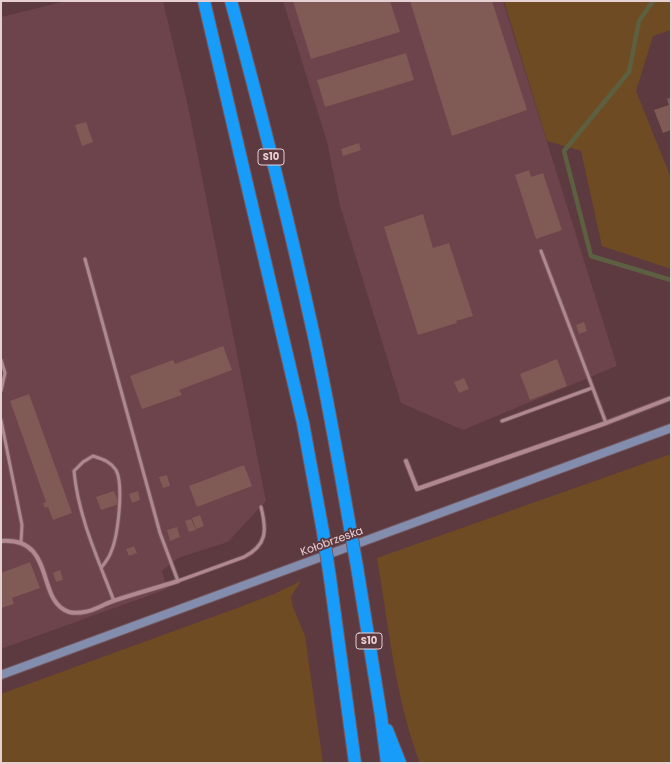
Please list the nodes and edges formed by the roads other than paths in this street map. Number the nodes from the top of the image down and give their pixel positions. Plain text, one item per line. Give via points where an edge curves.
1 (204, 1) edge
2 (231, 1) edge
3 (541, 251) dead end
4 (85, 258) dead end
5 (1, 360) edge
6 (592, 388) junction
7 (1, 391) edge
8 (671, 398) edge
9 (1, 420) edge
10 (502, 421) dead end
11 (606, 423) junction
12 (671, 428) edge
13 (406, 462) dead end
14 (260, 507) dead end
15 (1, 541) edge
16 (20, 542) junction
17 (102, 568) junction
18 (178, 581) junction
19 (114, 601) junction
20 (1, 675) edge
21 (381, 716) junction
22 (351, 722) junction
23 (349, 763) edge
24 (356, 763) edge
25 (387, 763) edge
26 (400, 763) edge

1 - 22 highway, S10, bridge via 303,423 323,532
2 - 21 highway, S10, bridge via 310,315 331,417
3 - 6 lane
4 - 18 lane via 160,533
5 - 7 lane via 5,373
6 - 10 lane
6 - 11 lane
8 - 11 street
9 - 16 lane via 22,524
11 - 13 street via 417,489
12 - 20 main road, Kołobrzeska
14 - 18 lane via 264,530 259,547 244,557
15 - 16 street
16 - 19 street via 31,549 37,557 56,604 69,612 84,612
17 - 17 lane via 76,492 74,471 93,456 108,461 116,470 119,486 120,506 115,537 111,553
17 - 19 lane
18 - 19 street
21 - 25 highway, S10
21 - 26 highway
22 - 23 highway
22 - 24 highway, S10

